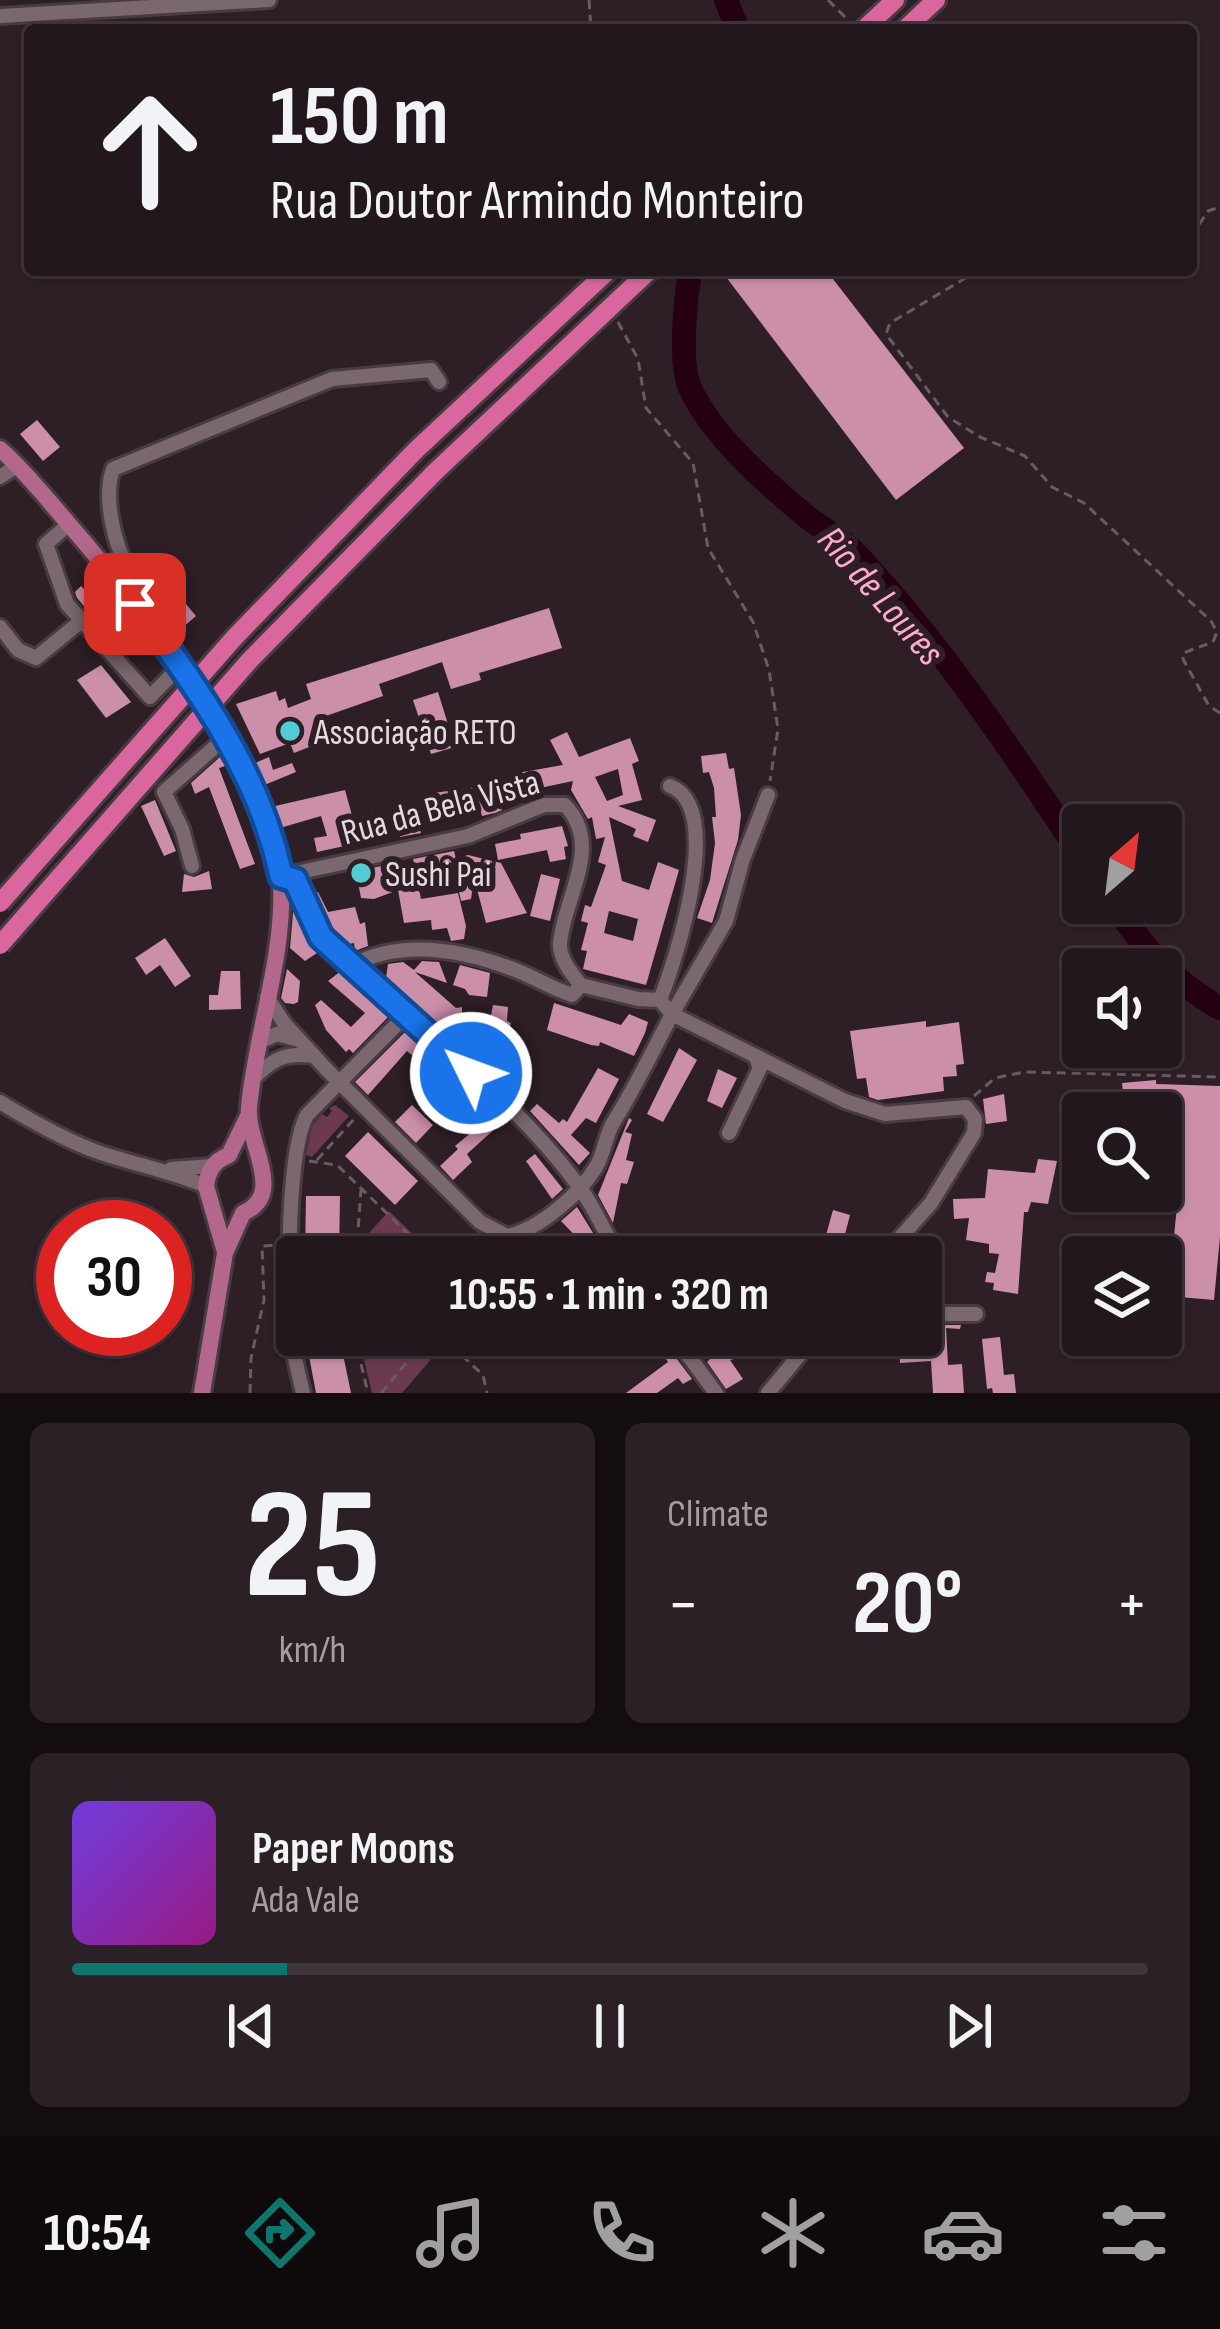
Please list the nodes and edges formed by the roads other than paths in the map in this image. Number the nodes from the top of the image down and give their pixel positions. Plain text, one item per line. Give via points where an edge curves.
1 (269, 0) edge
2 (895, 0) edge
3 (936, 0) edge
4 (220, 1) edge
5 (100, 5) edge
6 (0, 16) edge
7 (868, 24) edge
8 (910, 24) edge
9 (603, 276) edge
10 (644, 276) edge
11 (439, 382) dead end
12 (0, 449) edge
13 (18, 465) junction
14 (0, 477) edge
15 (69, 524) junction
16 (110, 571) junction
17 (80, 622) junction
18 (0, 627) edge
19 (181, 665) junction
20 (227, 736) junction
21 (670, 786) dead end
22 (768, 795) road end
23 (192, 866) dead end
24 (281, 876) junction
25 (0, 903) edge
26 (0, 945) edge
27 (352, 965) junction
28 (581, 985) junction
29 (267, 997) junction
30 (660, 1000) junction
31 (672, 1014) junction
32 (406, 1015) junction
33 (299, 1040) junction
34 (259, 1042) junction
35 (314, 1055) junction
36 (757, 1060) junction
37 (253, 1080) junction
38 (340, 1082) junction
39 (0, 1102) edge
40 (248, 1115) junction
41 (729, 1133) dead end
42 (229, 1155) junction
43 (257, 1163) junction
44 (212, 1166) junction
45 (166, 1169) junction
46 (206, 1186) junction
47 (580, 1187) junction
48 (214, 1204) junction
49 (243, 1213) junction
50 (608, 1236) edge
51 (902, 1236) edge
52 (225, 1253) junction
53 (942, 1314) edge
54 (976, 1314) dead end
55 (688, 1356) edge
56 (799, 1356) edge
57 (202, 1393) edge
58 (303, 1393) edge
59 (716, 1393) edge
60 (768, 1393) edge

1 - 4 street
2 - 7 highway
3 - 8 highway
4 - 5 street
5 - 6 street
9 - 25 highway, bridge via 416,450 235,637
10 - 26 highway, bridge via 250,660
11 - 16 street via 430,370 332,380 113,469 121,554
12 - 13 main road
13 - 14 street
13 - 15 main road
15 - 16 main road
15 - 17 street via 46,544
16 - 19 main road
17 - 18 street via 36,658
17 - 19 street via 150,698
19 - 20 main road
20 - 23 street via 164,792
20 - 24 main road
21 - 30 street via 692,808 696,857
22 - 31 street via 727,921
24 - 27 street via 295,880 321,937
24 - 28 street, Rua da Bela Vista via 468,836 544,805 565,805 581,830 581,863 560,946
24 - 29 main road
27 - 28 street via 374,953 447,949 572,995
27 - 32 street
28 - 30 street
29 - 33 street
29 - 34 main road
30 - 31 street
31 - 36 street
31 - 47 street
32 - 38 street
32 - 47 street via 504,1102
33 - 34 street via 277,1034
33 - 35 street
34 - 37 main road
35 - 37 street via 277,1057
35 - 38 street
36 - 41 street
36 - 51 street via 885,1114 967,1107 974,1133
37 - 40 main road
38 - 47 street via 494,1232 507,1237 530,1229
38 - 58 street via 307,1115 293,1162 290,1330
39 - 45 street via 98,1152
40 - 42 main road
40 - 43 main road
42 - 43 main road
42 - 44 main road
43 - 49 main road via 265,1192
44 - 45 street
44 - 46 main road
45 - 46 street
46 - 48 main road
47 - 50 street
48 - 49 main road
48 - 52 main road
49 - 52 main road
52 - 57 main road
53 - 54 street
55 - 59 street
56 - 60 street

